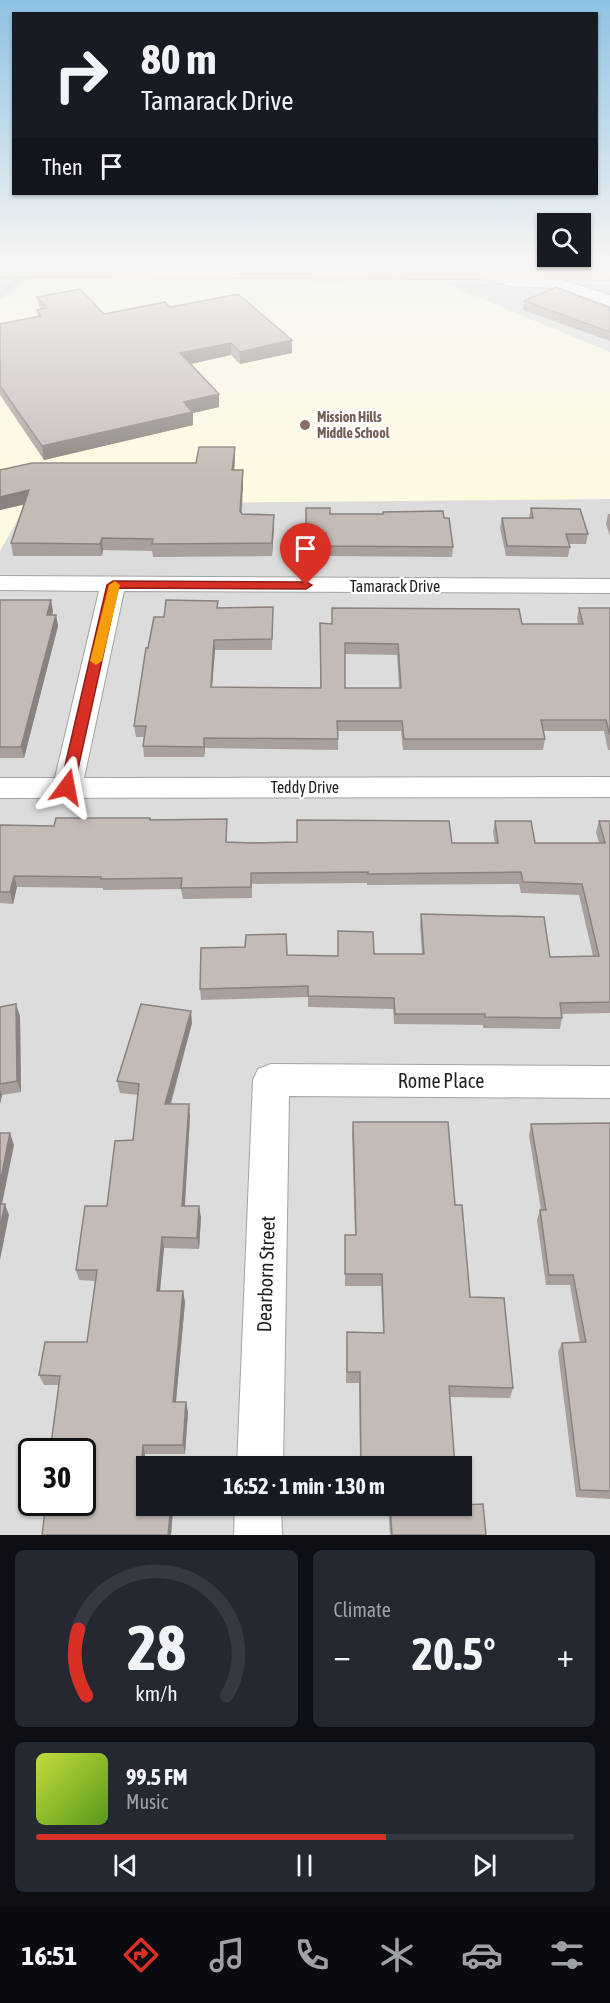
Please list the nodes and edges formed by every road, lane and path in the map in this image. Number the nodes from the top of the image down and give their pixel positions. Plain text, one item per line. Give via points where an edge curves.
1 (0, 583) edge
2 (113, 585) junction
3 (610, 586) edge
4 (67, 787) junction
5 (610, 787) edge
6 (0, 788) edge
7 (272, 1080) joint
8 (610, 1082) edge
9 (260, 1456) edge
10 (258, 1516) edge
11 (258, 1535) edge

1 - 2 street, Tamarack Drive
2 - 3 street, Tamarack Drive
2 - 4 street
4 - 5 street, Teddy Drive
4 - 6 street, Teddy Drive
7 - 8 street, Rome Place
7 - 9 street, Dearborn Street
10 - 11 street

